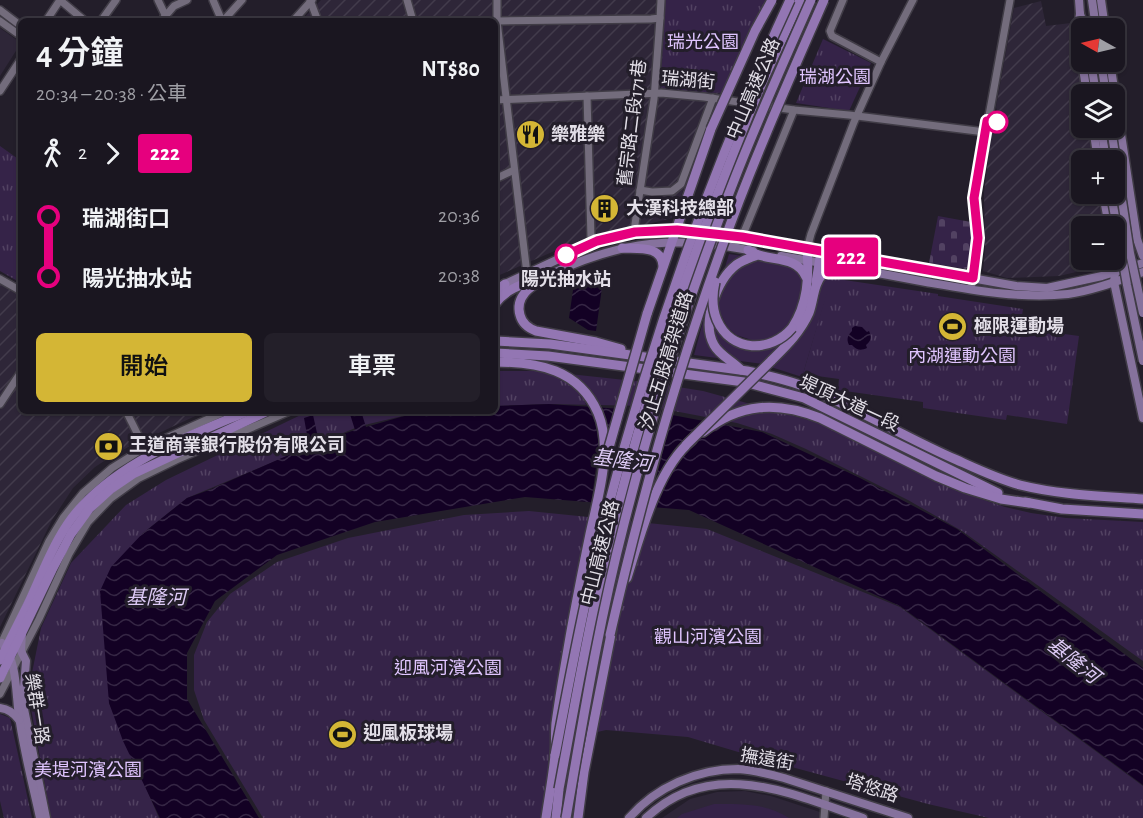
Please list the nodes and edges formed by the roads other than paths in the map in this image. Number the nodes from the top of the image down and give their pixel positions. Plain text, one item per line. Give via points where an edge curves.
1 (60, 0) edge
2 (116, 0) edge
3 (158, 0) edge
4 (187, 0) edge
5 (213, 0) edge
6 (242, 0) edge
7 (407, 0) edge
8 (497, 0) edge
9 (661, 0) edge
10 (772, 0) edge
11 (790, 0) edge
12 (800, 0) edge
13 (812, 0) edge
14 (824, 0) edge
15 (843, 0) edge
16 (913, 0) edge
17 (1010, 0) edge
18 (1079, 0) edge
19 (1092, 0) edge
20 (1101, 0) edge
21 (311, 1) edge
22 (0, 10) edge
23 (1080, 14) junction
24 (48, 18) edge
25 (81, 18) edge
26 (103, 18) edge
27 (164, 18) edge
28 (165, 18) edge
29 (222, 18) edge
30 (226, 18) edge
31 (296, 18) edge
32 (317, 18) edge
33 (412, 18) edge
34 (497, 18) edge
35 (658, 18) junction
36 (1079, 18) edge
37 (1081, 18) edge
38 (1095, 18) edge
39 (1104, 18) edge
40 (0, 21) edge
41 (498, 21) edge
42 (18, 24) edge
43 (498, 30) edge
44 (18, 34) edge
45 (881, 62) junction
46 (18, 64) edge
47 (1112, 72) edge
48 (0, 91) edge
49 (654, 93) junction
50 (587, 96) junction
51 (713, 98) junction
52 (498, 100) edge
53 (506, 100) junction
54 (794, 110) junction
55 (856, 116) junction
56 (985, 132) junction
57 (1113, 138) edge
58 (514, 170) junction
59 (498, 178) edge
60 (640, 190) junction
61 (1113, 204) edge
62 (1135, 222) junction
63 (1125, 224) edge
64 (677, 230) junction
65 (635, 232) junction
66 (742, 237) junction
67 (673, 242) junction
68 (592, 243) junction
69 (722, 246) junction
70 (622, 248) junction
71 (807, 249) junction
72 (748, 250) junction
73 (821, 252) junction
74 (757, 255) junction
75 (1143, 256) edge
76 (808, 261) junction
77 (819, 263) junction
78 (1143, 263) edge
79 (851, 268) junction
80 (1128, 268) junction
81 (1114, 270) edge
82 (1143, 272) edge
83 (527, 274) junction
84 (549, 274) junction
85 (662, 274) junction
86 (1115, 277) junction
87 (973, 278) junction
88 (0, 279) edge
89 (807, 279) junction
90 (505, 284) joint
91 (498, 288) edge
92 (18, 289) edge
93 (971, 289) junction
94 (814, 293) junction
95 (498, 300) edge
96 (1143, 313) edge
97 (498, 341) edge
98 (1143, 349) edge
99 (1129, 352) junction
100 (498, 353) edge
101 (656, 358) junction
102 (1143, 361) edge
103 (498, 362) edge
104 (741, 370) junction
105 (18, 377) edge
106 (0, 404) edge
107 (129, 414) edge
108 (222, 414) edge
109 (241, 414) edge
110 (261, 414) edge
111 (282, 414) edge
112 (1143, 418) edge
113 (686, 445) junction
114 (151, 462) junction
115 (604, 465) junction
116 (1143, 499) edge
117 (1029, 503) junction
118 (1143, 514) edge
119 (22, 633) junction
120 (610, 635) junction
121 (2, 644) edge
122 (21, 651) junction
123 (10, 657) junction
124 (0, 660) edge
125 (13, 668) junction
126 (0, 678) edge
127 (0, 694) edge
128 (0, 708) edge
129 (19, 720) junction
130 (555, 755) junction
131 (826, 791) junction
132 (824, 805) junction
133 (39, 818) edge
134 (46, 818) edge
135 (546, 818) edge
136 (556, 818) edge
137 (566, 818) edge
138 (578, 818) edge
139 (629, 818) edge
140 (646, 818) edge
141 (824, 818) edge
142 (863, 818) edge
143 (908, 818) edge

1 - 24 street
1 - 25 street
2 - 26 street
3 - 27 street
4 - 28 street via 174,6
5 - 29 street
6 - 30 street
7 - 33 street
8 - 34 street
9 - 35 street, 舊宗路二段171巷
10 - 64 highway, bridge via 711,129
11 - 130 highway, 汐止五股高架道路, bridge via 721,160 648,365 592,572
12 - 136 highway, 中山高速公路, bridge via 720,188 662,351 596,598
13 - 137 highway, 中山高速公路, bridge via 732,184 659,399 604,609
14 - 69 highway, 汐止五股高架道路, bridge
15 - 45 street via 830,31 832,36
16 - 45 street
17 - 56 street
18 - 23 main road
19 - 38 main road
20 - 39 main road
21 - 31 street
21 - 32 street
22 - 42 street
23 - 36 main road
23 - 37 main road
35 - 41 street
35 - 49 street, 舊宗路二段171巷
40 - 44 street
43 - 53 street
45 - 55 street
46 - 48 street
47 - 62 main road
49 - 50 street, 瑞湖街
49 - 51 street, 瑞湖街
49 - 60 street, 舊宗路二段171巷
50 - 53 street, 瑞湖街
50 - 68 street
51 - 54 street, 瑞湖街
51 - 60 street via 681,184 672,191
52 - 53 street, 瑞湖街
53 - 58 street
54 - 55 street, 瑞湖街
54 - 66 street
55 - 56 street, 瑞湖街
55 - 71 street
56 - 87 street via 974,198 978,238
57 - 96 main road, bridge
58 - 59 street
58 - 83 street
60 - 65 street, 舊宗路二段171巷
61 - 102 main road, bridge
62 - 63 street
62 - 75 main road
64 - 65 main road
64 - 66 main road
64 - 67 highway
65 - 68 main road
66 - 71 main road
67 - 70 main road
67 - 72 main road
67 - 85 highway
68 - 83 main road
69 - 89 highway, bridge via 713,307 722,329 738,342 759,346 787,334 801,312
69 - 120 highway, 汐止五股高架道路, bridge via 658,445
70 - 84 main road
70 - 85 highway via 659,254
71 - 73 main road
71 - 76 highway
72 - 74 highway
72 - 76 main road
73 - 77 highway
73 - 87 main road
74 - 89 highway via 789,262 801,269
74 - 104 highway via 731,269 709,319 713,344
75 - 80 street
76 - 77 main road
76 - 89 highway
77 - 79 main road
77 - 94 highway
78 - 80 main road
79 - 93 main road
79 - 94 highway via 828,270
80 - 86 main road
81 - 86 main road
82 - 86 main road
83 - 90 main road
84 - 95 highway via 509,291
84 - 101 highway via 521,298 519,311 528,327
85 - 115 highway, bridge
86 - 87 main road via 1047,288
86 - 93 main road via 1069,294 1009,294
86 - 99 main road
87 - 93 street
88 - 92 street
90 - 91 highway
94 - 113 highway, bridge via 798,333
97 - 101 highway, 堤頂大道一段
98 - 99 street
99 - 112 main road
100 - 117 highway, 堤頂大道一段 via 560,357 744,382 783,392 804,398 1000,494
101 - 104 highway, 堤頂大道一段
103 - 115 highway via 545,366 582,389 601,420
104 - 116 highway, 堤頂大道一段 via 799,385 940,453 1019,485
105 - 106 street
107 - 114 street
108 - 114 street
109 - 114 highway via 193,435
110 - 114 highway
111 - 114 street
113 - 117 highway, bridge via 724,418 758,408 787,407 820,418 965,488
113 - 120 highway, bridge via 652,501
114 - 119 highway via 111,489 71,534
114 - 121 highway via 137,462 81,507 65,528 26,608
114 - 122 street via 139,478 110,499 88,522
115 - 130 highway, bridge via 570,635
117 - 118 highway, 堤頂大道一段
119 - 122 main road, 樂群一路
119 - 123 highway
120 - 138 highway, 汐止五股高架道路
121 - 123 main road, 樂群一路
121 - 124 highway
122 - 125 street
122 - 134 main road, 樂群一路 via 26,661 26,722
123 - 125 main road, 樂群一路
123 - 126 highway
125 - 127 street
125 - 129 main road, 樂群一路
128 - 129 main road via 9,710
129 - 133 main road, 樂群一路
130 - 135 highway, 汐止五股高架道路
131 - 132 street
131 - 139 main road, 撫遠街 via 764,773 713,771 663,789
131 - 143 main road, 塔悠路
132 - 140 main road, 撫遠街 via 761,786 719,784 672,799
132 - 141 street
132 - 142 main road, 塔悠路

